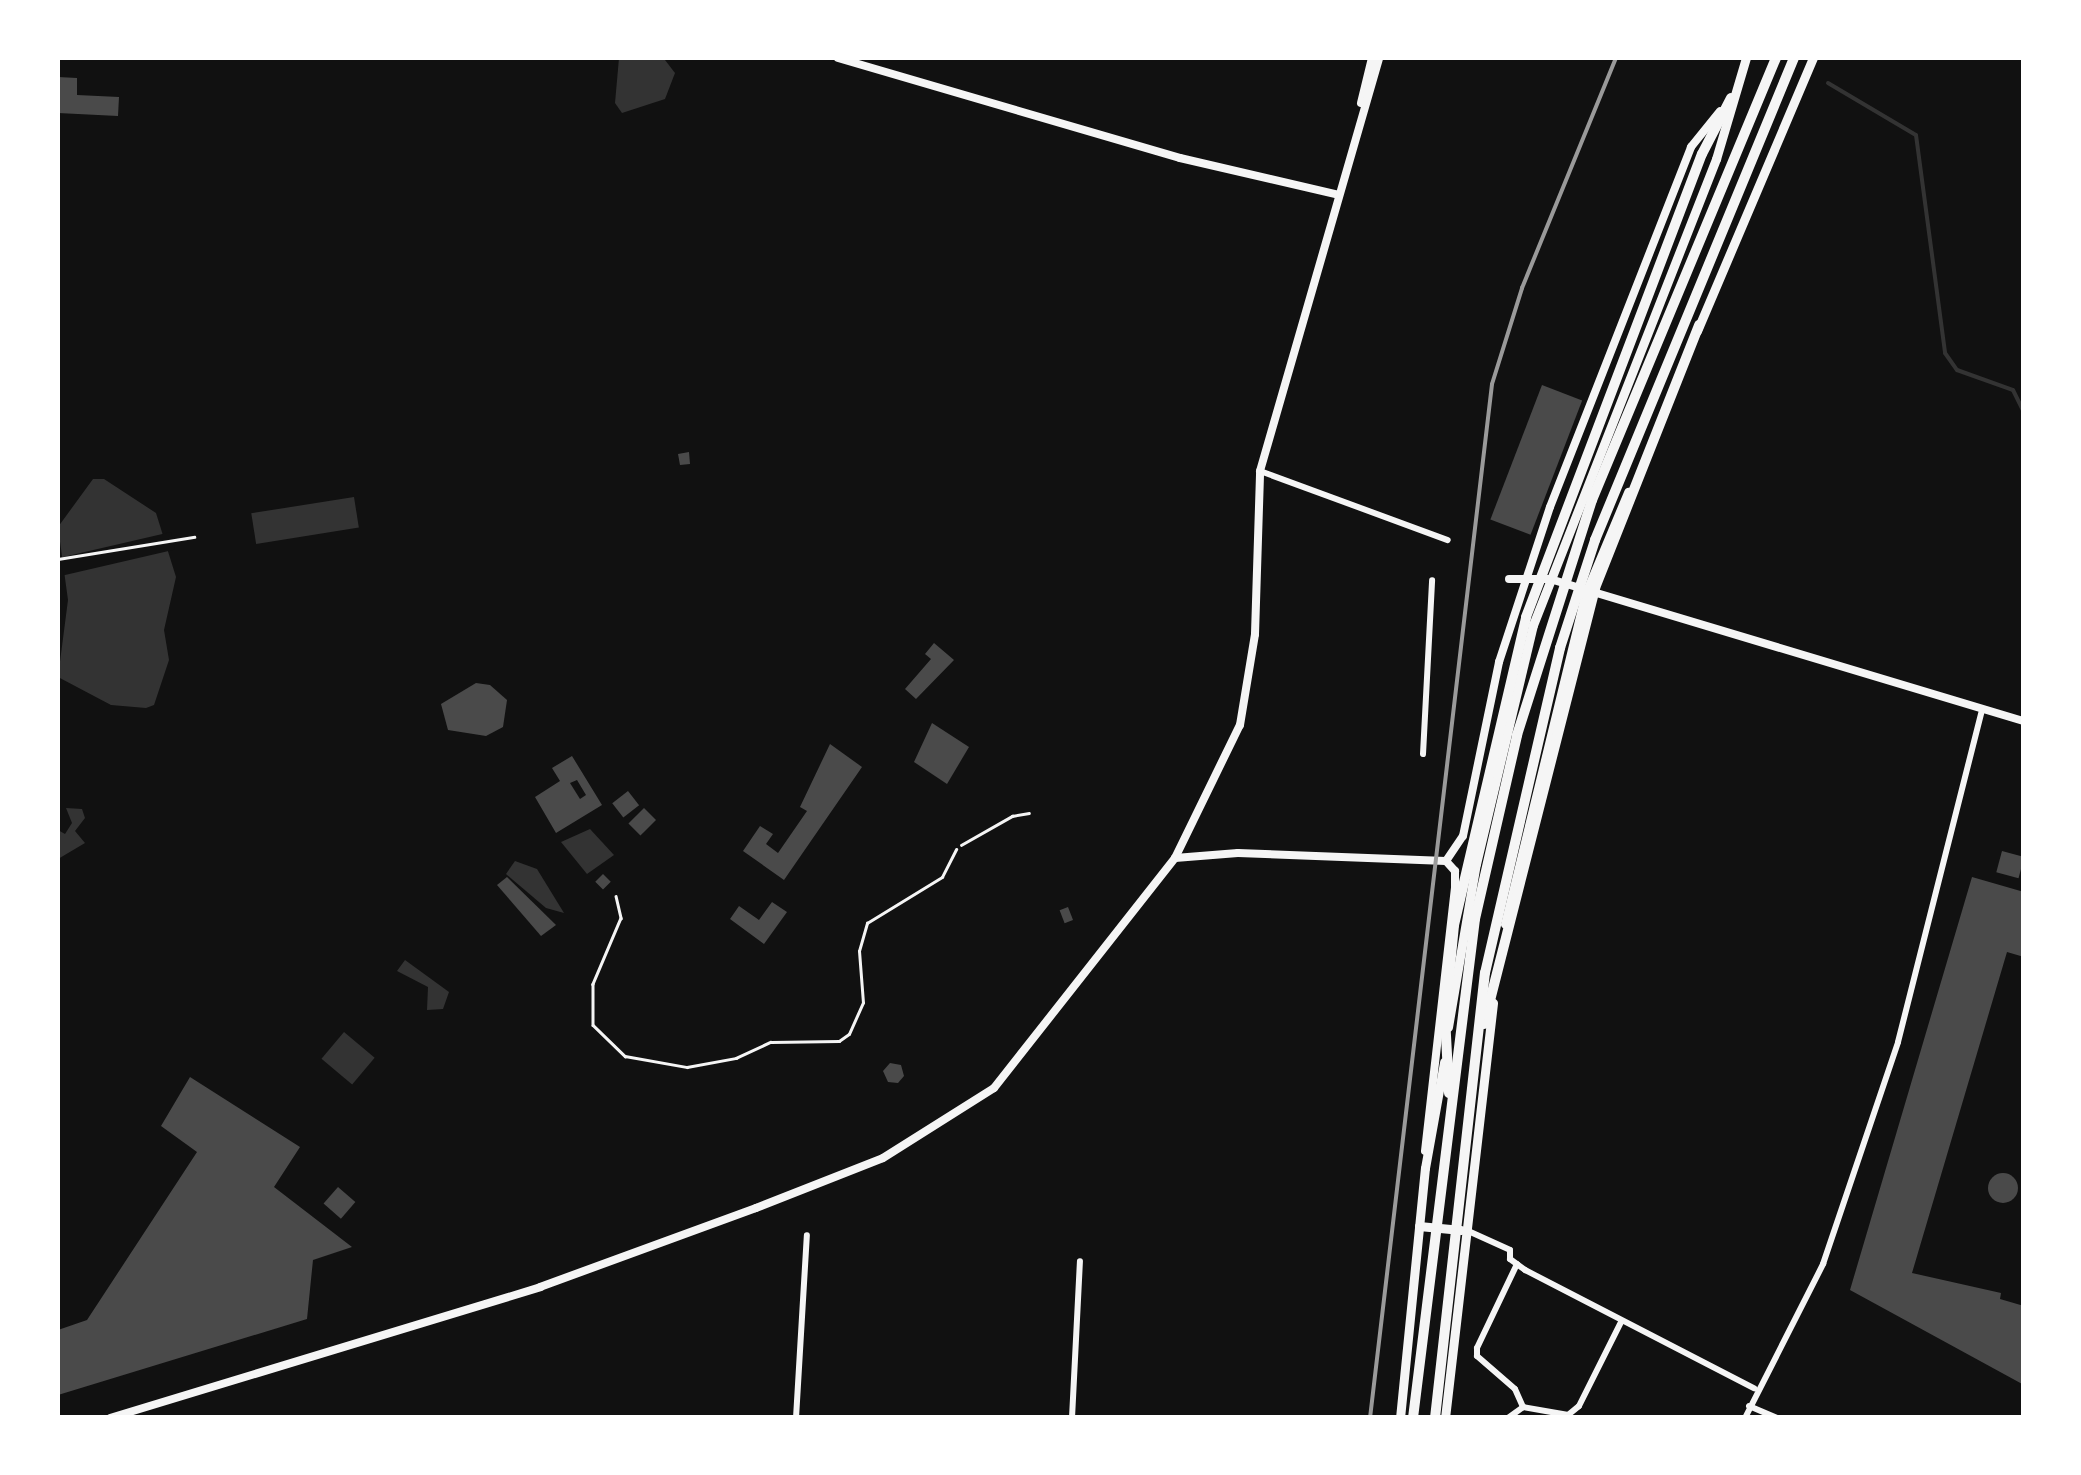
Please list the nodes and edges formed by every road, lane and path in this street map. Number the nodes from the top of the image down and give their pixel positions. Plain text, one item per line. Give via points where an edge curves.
1 (838, 58) edge
2 (1376, 58) edge
3 (1746, 58) edge
4 (1776, 58) edge
5 (1794, 58) edge
6 (1814, 58) edge
7 (1731, 98) junction
8 (1339, 195) junction
9 (1699, 325) junction
10 (1260, 471) junction
11 (194, 537) dead end
12 (1448, 540) dead end
13 (58, 559) edge
14 (1525, 579) junction
15 (1550, 579) junction
16 (1432, 580) dead end
17 (1509, 580) dead end
18 (1585, 594) junction
19 (1982, 709) junction
20 (2024, 722) edge
21 (1423, 754) dead end
22 (1030, 813) dead end
23 (956, 849) joint
24 (1176, 858) junction
25 (1446, 862) junction
26 (616, 896) dead end
27 (1478, 1039) junction
28 (1451, 1128) junction
29 (1425, 1168) junction
30 (1419, 1226) junction
31 (1466, 1230) junction
32 (807, 1235) dead end
33 (1080, 1262) dead end
34 (1517, 1264) junction
35 (1621, 1322) junction
36 (1754, 1388) junction
37 (1749, 1406) junction
38 (1524, 1408) junction
39 (110, 1418) edge
40 (796, 1418) edge
41 (1072, 1418) edge
42 (1400, 1418) edge
43 (1413, 1418) edge
44 (1434, 1418) edge
45 (1445, 1418) edge
46 (1508, 1418) edge
47 (1745, 1418) edge
48 (1776, 1418) edge

1 - 8 street via 1106,138
2 - 8 street
3 - 7 main road
4 - 28 highway via 1564,576 1517,735 1475,920
5 - 27 highway via 1577,594 1501,882
6 - 9 main road
7 - 14 street via 1691,147
7 - 15 main road via 1716,159
7 - 28 highway via 1702,154 1526,617 1454,925 1445,1018
8 - 10 street
9 - 18 main road
9 - 27 highway via 1675,400 1595,588 1504,962
10 - 12 street
10 - 24 street via 1256,634 1240,724
11 - 13 path
14 - 15 street
14 - 17 street
14 - 25 street via 1478,742 1462,836
15 - 18 street
15 - 29 main road via 1476,864
16 - 21 street
18 - 19 street
18 - 31 main road via 1499,948
19 - 20 street
19 - 36 street via 1898,1042 1823,1264
22 - 23 path via 1012,816
23 - 26 lane via 942,877 867,924 859,952 863,1003 849,1034 771,1042 736,1058 687,1067 626,1056 593,1025 593,984 621,918
24 - 25 street via 1238,853
24 - 39 street via 1134,902 994,1088 883,1158 540,1287
25 - 29 street via 1455,871 1455,886 1438,998
27 - 44 highway
28 - 43 highway
29 - 30 main road
30 - 31 main road
30 - 42 main road
31 - 34 street via 1510,1250
31 - 45 main road
32 - 40 street
33 - 41 street
34 - 35 street
34 - 38 street via 1477,1348
35 - 36 street
35 - 38 street via 1580,1406 1568,1415
36 - 37 street
37 - 47 street
37 - 48 street
38 - 46 street

